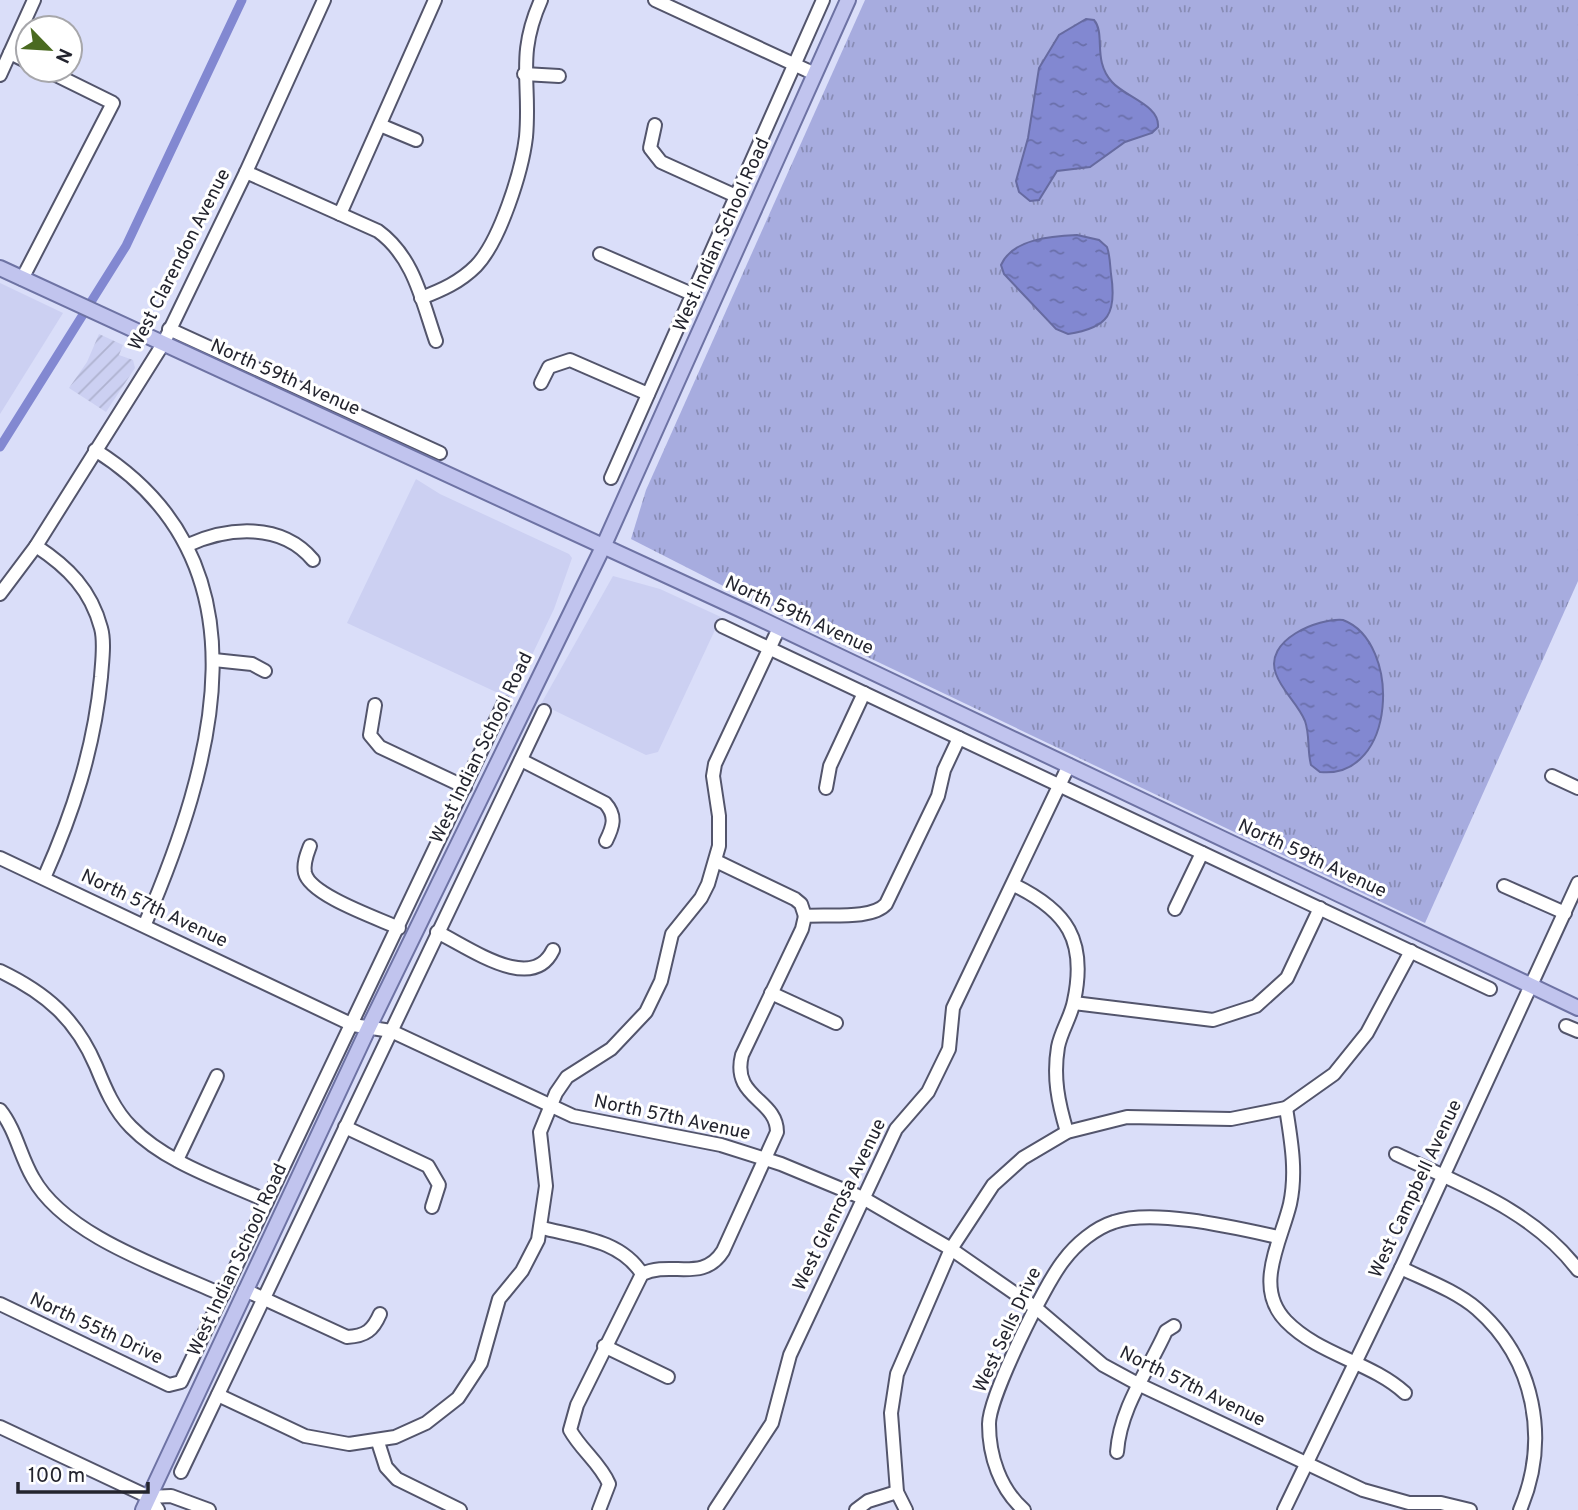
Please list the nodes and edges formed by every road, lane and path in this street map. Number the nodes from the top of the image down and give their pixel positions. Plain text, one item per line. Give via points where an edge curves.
1 (34, 0) edge
2 (324, 0) edge
3 (435, 0) edge
4 (541, 0) edge
5 (655, 0) edge
6 (823, 0) edge
7 (848, 0) edge
8 (10, 53) junction
9 (14, 55) edge
10 (794, 64) junction
11 (524, 74) junction
12 (815, 74) junction
13 (0, 75) edge
14 (559, 76) dead end
15 (74, 84) edge
16 (380, 125) junction
17 (655, 125) dead end
18 (416, 140) dead end
19 (246, 172) junction
20 (736, 196) junction
21 (341, 214) junction
22 (600, 254) dead end
23 (0, 268) edge
24 (22, 279) junction
25 (692, 294) junction
26 (421, 298) junction
27 (169, 329) junction
28 (436, 341) dead end
29 (163, 344) junction
30 (541, 383) dead end
31 (648, 394) junction
32 (95, 450) junction
33 (440, 453) dead end
34 (611, 478) dead end
35 (188, 545) junction
36 (604, 545) junction
37 (36, 546) junction
38 (313, 560) dead end
39 (0, 594) edge
40 (722, 626) dead end
41 (779, 628) junction
42 (769, 649) junction
43 (214, 660) junction
44 (265, 671) dead end
45 (864, 693) junction
46 (504, 702) dead end
47 (375, 705) dead end
48 (544, 711) dead end
49 (959, 738) junction
50 (521, 760) junction
51 (1069, 765) junction
52 (1552, 776) dead end
53 (1059, 785) junction
54 (465, 787) junction
55 (826, 788) dead end
56 (1578, 788) edge
57 (606, 841) dead end
58 (310, 845) dead end
59 (1202, 853) junction
60 (0, 858) edge
61 (716, 861) junction
62 (44, 878) junction
63 (1578, 883) edge
64 (1014, 885) junction
65 (1504, 886) dead end
66 (1320, 908) junction
67 (1175, 909) dead end
68 (1565, 913) junction
69 (805, 916) junction
70 (145, 925) junction
71 (399, 928) junction
72 (437, 932) junction
73 (553, 950) dead end
74 (1411, 951) junction
75 (0, 971) edge
76 (1532, 986) junction
77 (1490, 989) dead end
78 (771, 993) junction
79 (1074, 1003) junction
80 (1578, 1008) edge
81 (836, 1023) dead end
82 (353, 1025) junction
83 (369, 1027) junction
84 (391, 1031) junction
85 (217, 1076) dead end
86 (550, 1106) junction
87 (1286, 1108) junction
88 (0, 1110) edge
89 (345, 1127) junction
90 (1067, 1132) junction
91 (1396, 1154) dead end
92 (766, 1159) junction
93 (177, 1160) junction
94 (1443, 1176) junction
95 (863, 1198) junction
96 (267, 1201) junction
97 (432, 1207) dead end
98 (542, 1228) junction
99 (1278, 1237) junction
100 (951, 1249) junction
101 (1401, 1268) junction
102 (1578, 1270) edge
103 (642, 1274) junction
104 (245, 1290) junction
105 (223, 1296) junction
106 (263, 1298) junction
107 (0, 1304) edge
108 (1036, 1307) junction
109 (380, 1314) dead end
110 (1174, 1326) dead end
111 (604, 1346) junction
112 (1355, 1363) junction
113 (668, 1377) dead end
114 (1138, 1384) junction
115 (176, 1386) joint
116 (1405, 1393) dead end
117 (218, 1395) junction
118 (0, 1427) edge
119 (378, 1442) junction
120 (1117, 1452) dead end
121 (1306, 1464) junction
122 (181, 1472) dead end
123 (897, 1492) junction
124 (146, 1504) edge
125 (1407, 1507) edge
126 (158, 1510) edge
127 (209, 1510) edge
128 (460, 1510) edge
129 (599, 1510) edge
130 (715, 1510) edge
131 (856, 1510) edge
132 (906, 1510) edge
133 (1024, 1510) edge
134 (1284, 1510) edge
135 (1470, 1510) edge
136 (1520, 1510) edge

1 - 8 street
2 - 19 street, West Clarendon Avenue
3 - 16 street
4 - 11 street via 528,37
5 - 10 street
6 - 10 street, West Indian School Road
7 - 12 main road, West Indian School Road
8 - 9 street
8 - 13 street
10 - 12 street
10 - 20 street, West Indian School Road
11 - 14 street
11 - 26 street via 526,136 517,180 500,223 478,264 449,287
12 - 36 main road, West Indian School Road
15 - 24 street via 113,103
16 - 18 street
16 - 21 street
17 - 20 street via 650,148 661,162
19 - 21 street
19 - 27 street, West Clarendon Avenue
20 - 25 street, West Indian School Road
21 - 26 street via 392,241
22 - 25 street
23 - 24 main road, North 59th Avenue
24 - 29 main road, North 59th Avenue
25 - 31 street, West Indian School Road
26 - 28 street
27 - 29 street, West Clarendon Avenue
27 - 33 street, North 59th Avenue
29 - 32 street, West Clarendon Avenue
29 - 36 main road, North 59th Avenue
30 - 31 street via 549,367 570,360
31 - 34 street, West Indian School Road
32 - 35 street via 148,489
32 - 37 street, West Clarendon Avenue
35 - 38 street via 225,531 252,530 299,547
35 - 43 street via 203,580
36 - 41 main road, North 59th Avenue
36 - 83 main road, West Indian School Road
37 - 39 street, West Clarendon Avenue
37 - 62 street via 74,575 91,600 102,631 97,713 85,771
40 - 42 street
41 - 42 street
41 - 51 main road, North 59th Avenue
42 - 45 street
42 - 61 street via 715,764
43 - 44 street via 252,664
43 - 70 street via 197,785
45 - 49 street
45 - 55 street via 830,766
46 - 54 street, West Indian School Road
47 - 54 street via 370,735 380,747
48 - 50 street, West Indian School Road
49 - 53 street
49 - 69 street via 944,770 939,796 881,910 866,916
50 - 57 street via 605,803 614,825
50 - 72 street, West Indian School Road
51 - 53 street, West Glenrosa Avenue
51 - 76 main road, North 59th Avenue
52 - 56 street
53 - 59 street
53 - 64 street, West Glenrosa Avenue
54 - 71 street, West Indian School Road
58 - 71 street via 305,875 316,890
59 - 66 street
59 - 67 street
60 - 62 street, North 57th Avenue
61 - 69 street via 796,900
61 - 86 street via 701,898 672,934 661,981 646,1012 611,1049 567,1077
62 - 70 street, North 57th Avenue
63 - 68 street, West Campbell Avenue
64 - 79 street via 1052,907 1071,934 1079,964
64 - 95 street, West Glenrosa Avenue via 953,1008 949,1049 928,1092 896,1129
65 - 68 street
66 - 74 street
66 - 79 street via 1287,978 1256,1006 1213,1020
68 - 76 street, West Campbell Avenue
69 - 78 street
70 - 82 street, North 57th Avenue
71 - 82 street, West Indian School Road
72 - 73 street via 523,971 547,962
72 - 84 street, West Indian School Road
74 - 77 street
74 - 87 street via 1367,1033 1334,1074
75 - 93 street via 62,1010 84,1040 110,1097 129,1125
76 - 80 main road, North 59th Avenue
76 - 94 street, West Campbell Avenue
78 - 81 street
78 - 92 street via 738,1070 743,1085 777,1126
79 - 90 street via 1059,1044 1055,1077
82 - 83 street, North 57th Avenue
82 - 96 street, West Indian School Road
83 - 84 street, North 57th Avenue
83 - 104 main road, West Indian School Road
84 - 86 street, North 57th Avenue
84 - 89 street, West Indian School Road
85 - 93 street
86 - 92 street, North 57th Avenue via 582,1119 713,1143
86 - 98 street via 539,1144 546,1186
87 - 90 street via 1231,1118 1127,1117
87 - 99 street via 1294,1162 1290,1205
88 - 105 street via 33,1178 62,1214 104,1240
89 - 97 street via 428,1166 439,1185
89 - 106 street, West Indian School Road
90 - 100 street via 1023,1158 993,1185
91 - 94 street
92 - 95 street, North 57th Avenue
92 - 103 street via 716,1261 697,1270 663,1268
93 - 96 street
94 - 101 street, West Campbell Avenue
94 - 102 street via 1499,1202 1543,1232
95 - 100 street, North 57th Avenue
95 - 130 street, West Glenrosa Avenue via 790,1355 772,1423
96 - 105 street, West Indian School Road
98 - 103 street via 615,1248 629,1255
98 - 119 street via 522,1271 499,1299 486,1352 464,1389 426,1423
99 - 108 street, West Sells Drive via 1148,1217 1115,1221 1088,1236 1063,1260
99 - 112 street via 1270,1269 1273,1298 1285,1320 1311,1341
100 - 108 street, North 57th Avenue
100 - 123 street via 897,1374 891,1413
101 - 112 street, West Campbell Avenue
101 - 136 street via 1476,1308 1502,1336 1528,1381 1535,1455
103 - 111 street
104 - 106 street
104 - 124 main road, West Indian School Road
105 - 115 street, West Indian School Road
106 - 109 street via 347,1337 374,1328
106 - 117 street, West Indian School Road
107 - 115 street, North 55th Drive
108 - 114 street, North 57th Avenue via 1102,1364
108 - 133 street, West Sells Drive via 997,1390 989,1423 997,1476
110 - 114 street via 1166,1331
111 - 113 street
111 - 129 street via 570,1430 609,1484
112 - 116 street via 1391,1380
112 - 121 street, West Campbell Avenue
114 - 120 street
114 - 121 street, North 57th Avenue
117 - 119 street via 319,1440
117 - 122 street, West Indian School Road
118 - 124 street
119 - 128 street via 386,1467 397,1479
121 - 125 street, North 57th Avenue
121 - 134 street, West Campbell Avenue
123 - 131 street
123 - 132 street
124 - 126 street
124 - 127 street via 171,1496
125 - 135 street, North 57th Avenue via 1441,1503

